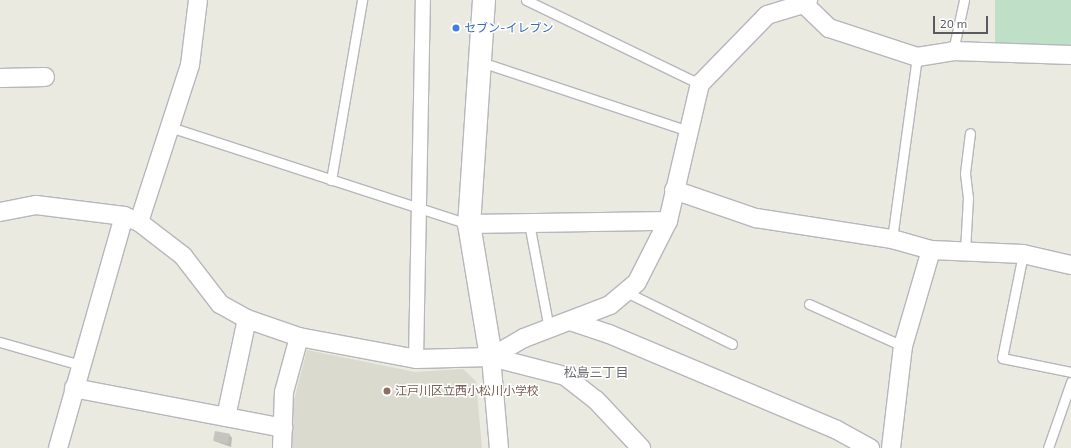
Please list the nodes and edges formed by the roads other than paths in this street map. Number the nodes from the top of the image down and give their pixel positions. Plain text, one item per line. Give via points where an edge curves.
1 (198, 0) edge
2 (362, 0) edge
3 (424, 0) edge
4 (484, 0) edge
5 (526, 0) edge
6 (964, 0) edge
7 (806, 2) edge
8 (953, 51) junction
9 (1071, 55) edge
10 (917, 57) junction
11 (480, 62) junction
12 (45, 76) dead end
13 (0, 78) edge
14 (700, 84) junction
15 (170, 127) junction
16 (688, 131) junction
17 (970, 133) dead end
18 (330, 180) junction
19 (674, 190) junction
20 (419, 208) junction
21 (0, 212) edge
22 (132, 219) junction
23 (668, 221) junction
24 (529, 223) junction
25 (469, 224) junction
26 (892, 239) junction
27 (932, 250) junction
28 (965, 251) junction
29 (1023, 254) junction
30 (1071, 265) edge
31 (626, 292) junction
32 (809, 304) dead end
33 (247, 319) junction
34 (570, 321) junction
35 (549, 329) junction
36 (299, 337) junction
37 (0, 342) edge
38 (732, 344) dead end
39 (903, 346) junction
40 (491, 357) junction
41 (416, 358) junction
42 (80, 365) junction
43 (1071, 372) edge
44 (1071, 382) edge
45 (74, 388) junction
46 (226, 417) junction
47 (283, 428) junction
48 (58, 448) edge
49 (282, 448) edge
50 (499, 448) edge
51 (641, 448) edge
52 (870, 448) edge
53 (891, 448) edge
54 (1048, 448) edge

1 - 15 street via 190,65
2 - 18 lane
3 - 20 street
4 - 11 street
5 - 14 lane
6 - 8 lane
7 - 10 street via 829,28
7 - 14 street via 766,15
8 - 9 street
8 - 10 street
10 - 26 lane
11 - 16 lane
11 - 25 street
12 - 13 street
14 - 16 street
15 - 18 lane
15 - 22 street
16 - 19 street
17 - 28 lane via 965,173 968,198
18 - 20 lane
19 - 23 street
19 - 26 street via 756,218
20 - 25 lane
20 - 41 street
21 - 22 street via 36,204
22 - 33 street via 183,256 220,304
22 - 42 street
23 - 24 street
23 - 31 street via 637,282
24 - 25 street
24 - 35 lane
25 - 40 street
26 - 27 street
27 - 28 street
27 - 39 street
28 - 29 street
29 - 30 street
29 - 43 lane via 1002,358
31 - 34 street via 610,306
31 - 38 lane
32 - 39 lane
33 - 36 street
33 - 46 street
34 - 35 street
34 - 52 street via 609,334 837,430
35 - 40 street via 524,338
36 - 41 street
36 - 47 street via 284,392
37 - 42 lane
39 - 53 street
40 - 41 street
40 - 50 street
40 - 51 street via 565,376 596,400
42 - 45 street
44 - 54 lane
45 - 46 street
45 - 48 street
46 - 47 street
47 - 49 street

